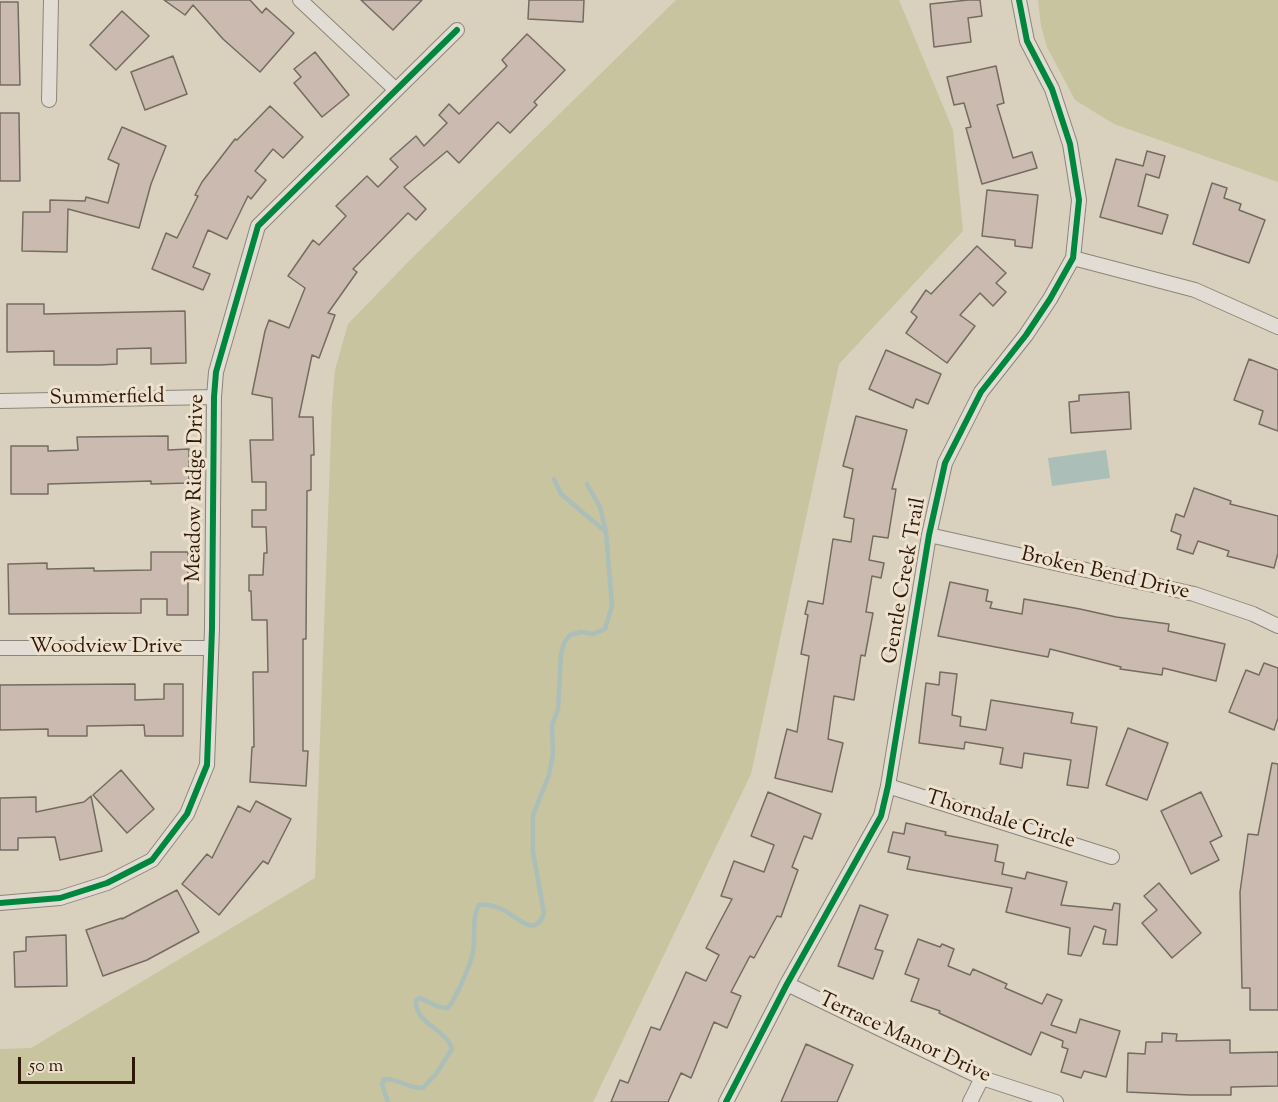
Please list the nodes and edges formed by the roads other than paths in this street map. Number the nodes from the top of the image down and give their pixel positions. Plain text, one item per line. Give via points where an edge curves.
1 (51, 0) edge
2 (300, 0) edge
3 (1019, 0) edge
4 (458, 30) dead end
5 (396, 90) junction
6 (49, 100) dead end
7 (1072, 258) junction
8 (1278, 327) edge
9 (214, 397) junction
10 (0, 401) edge
11 (929, 536) junction
12 (1278, 626) edge
13 (0, 648) edge
14 (211, 648) junction
15 (888, 786) junction
16 (1112, 856) dead end
17 (0, 903) edge
18 (787, 984) junction
19 (982, 1078) junction
20 (726, 1102) edge
21 (970, 1102) edge
22 (1056, 1102) edge

1 - 6 street
2 - 5 street
3 - 7 street, Gentle Creek Trail via 1027,41 1052,89 1070,144 1078,200
4 - 5 street, Meadow Ridge Drive
5 - 9 street, Meadow Ridge Drive via 258,226 216,372
7 - 8 street via 1195,290
7 - 11 street, Gentle Creek Trail via 1032,326 981,392 945,463
9 - 10 street, Summerfield
9 - 14 street, Meadow Ridge Drive
11 - 12 street, Broken Bend Drive via 1194,594
11 - 15 street, Gentle Creek Trail
13 - 14 street, Woodview Drive
14 - 17 street, Meadow Ridge Drive via 207,765 187,814 152,860 107,883 60,898
15 - 16 street, Thorndale Circle
15 - 18 street, Gentle Creek Trail via 881,816
18 - 19 street, Terrace Manor Drive
18 - 20 street, Gentle Creek Trail
19 - 21 street
19 - 22 street, Terrace Manor Drive

